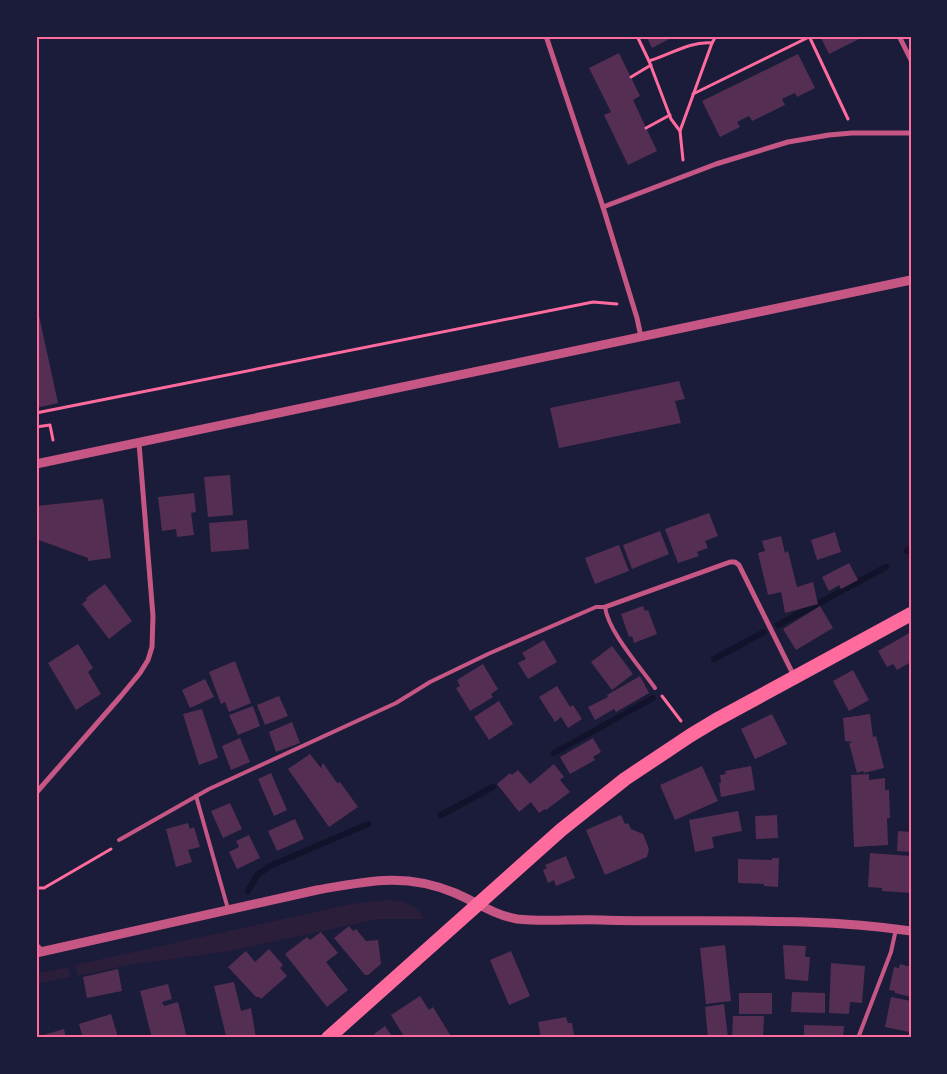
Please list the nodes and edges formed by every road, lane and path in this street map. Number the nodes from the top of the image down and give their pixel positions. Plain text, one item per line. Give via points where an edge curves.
1 (546, 36) edge
2 (637, 36) edge
3 (716, 36) edge
4 (809, 36) edge
5 (899, 36) edge
6 (712, 43) junction
7 (911, 60) edge
8 (650, 62) junction
9 (631, 77) dead end
10 (693, 95) junction
11 (670, 115) junction
12 (848, 119) dead end
13 (646, 128) dead end
14 (680, 131) junction
15 (911, 133) edge
16 (683, 160) dead end
17 (603, 207) junction
18 (911, 280) edge
19 (617, 304) dead end
20 (641, 337) junction
21 (36, 413) edge
22 (36, 427) edge
23 (53, 440) dead end
24 (139, 442) junction
25 (36, 464) edge
26 (605, 607) junction
27 (911, 614) edge
28 (794, 677) junction
29 (655, 688) joint
30 (682, 721) dead end
31 (36, 793) edge
32 (196, 796) junction
33 (120, 840) joint
34 (37, 888) edge
35 (478, 905) junction
36 (229, 911) junction
37 (896, 929) junction
38 (911, 931) edge
39 (36, 944) edge
40 (39, 952) edge
41 (328, 1038) edge
42 (858, 1038) edge

1 - 17 street
2 - 8 path
3 - 6 path
4 - 10 path
4 - 12 path
5 - 7 street
6 - 8 path via 702,42 681,48
6 - 10 path
8 - 9 path
8 - 11 path
10 - 14 path
11 - 13 path
11 - 14 path
14 - 16 path
15 - 17 street via 852,133 788,142 716,164
17 - 20 street
18 - 20 street
19 - 21 path via 593,302
20 - 24 street
22 - 23 path via 50,425
24 - 25 street
24 - 31 street via 153,616 152,647 140,673
26 - 28 street via 735,562
26 - 29 lane via 613,630
26 - 32 lane via 488,654 430,682 396,703
27 - 28 highway
28 - 35 highway via 691,735 625,779 561,830
29 - 30 path
32 - 33 lane
32 - 36 lane
33 - 34 path via 116,847 44,888
35 - 36 street via 441,887 420,881 396,880 357,882
35 - 37 street via 517,919 812,922
35 - 41 highway
36 - 40 street
37 - 38 street
37 - 42 lane via 891,952
39 - 40 lane

